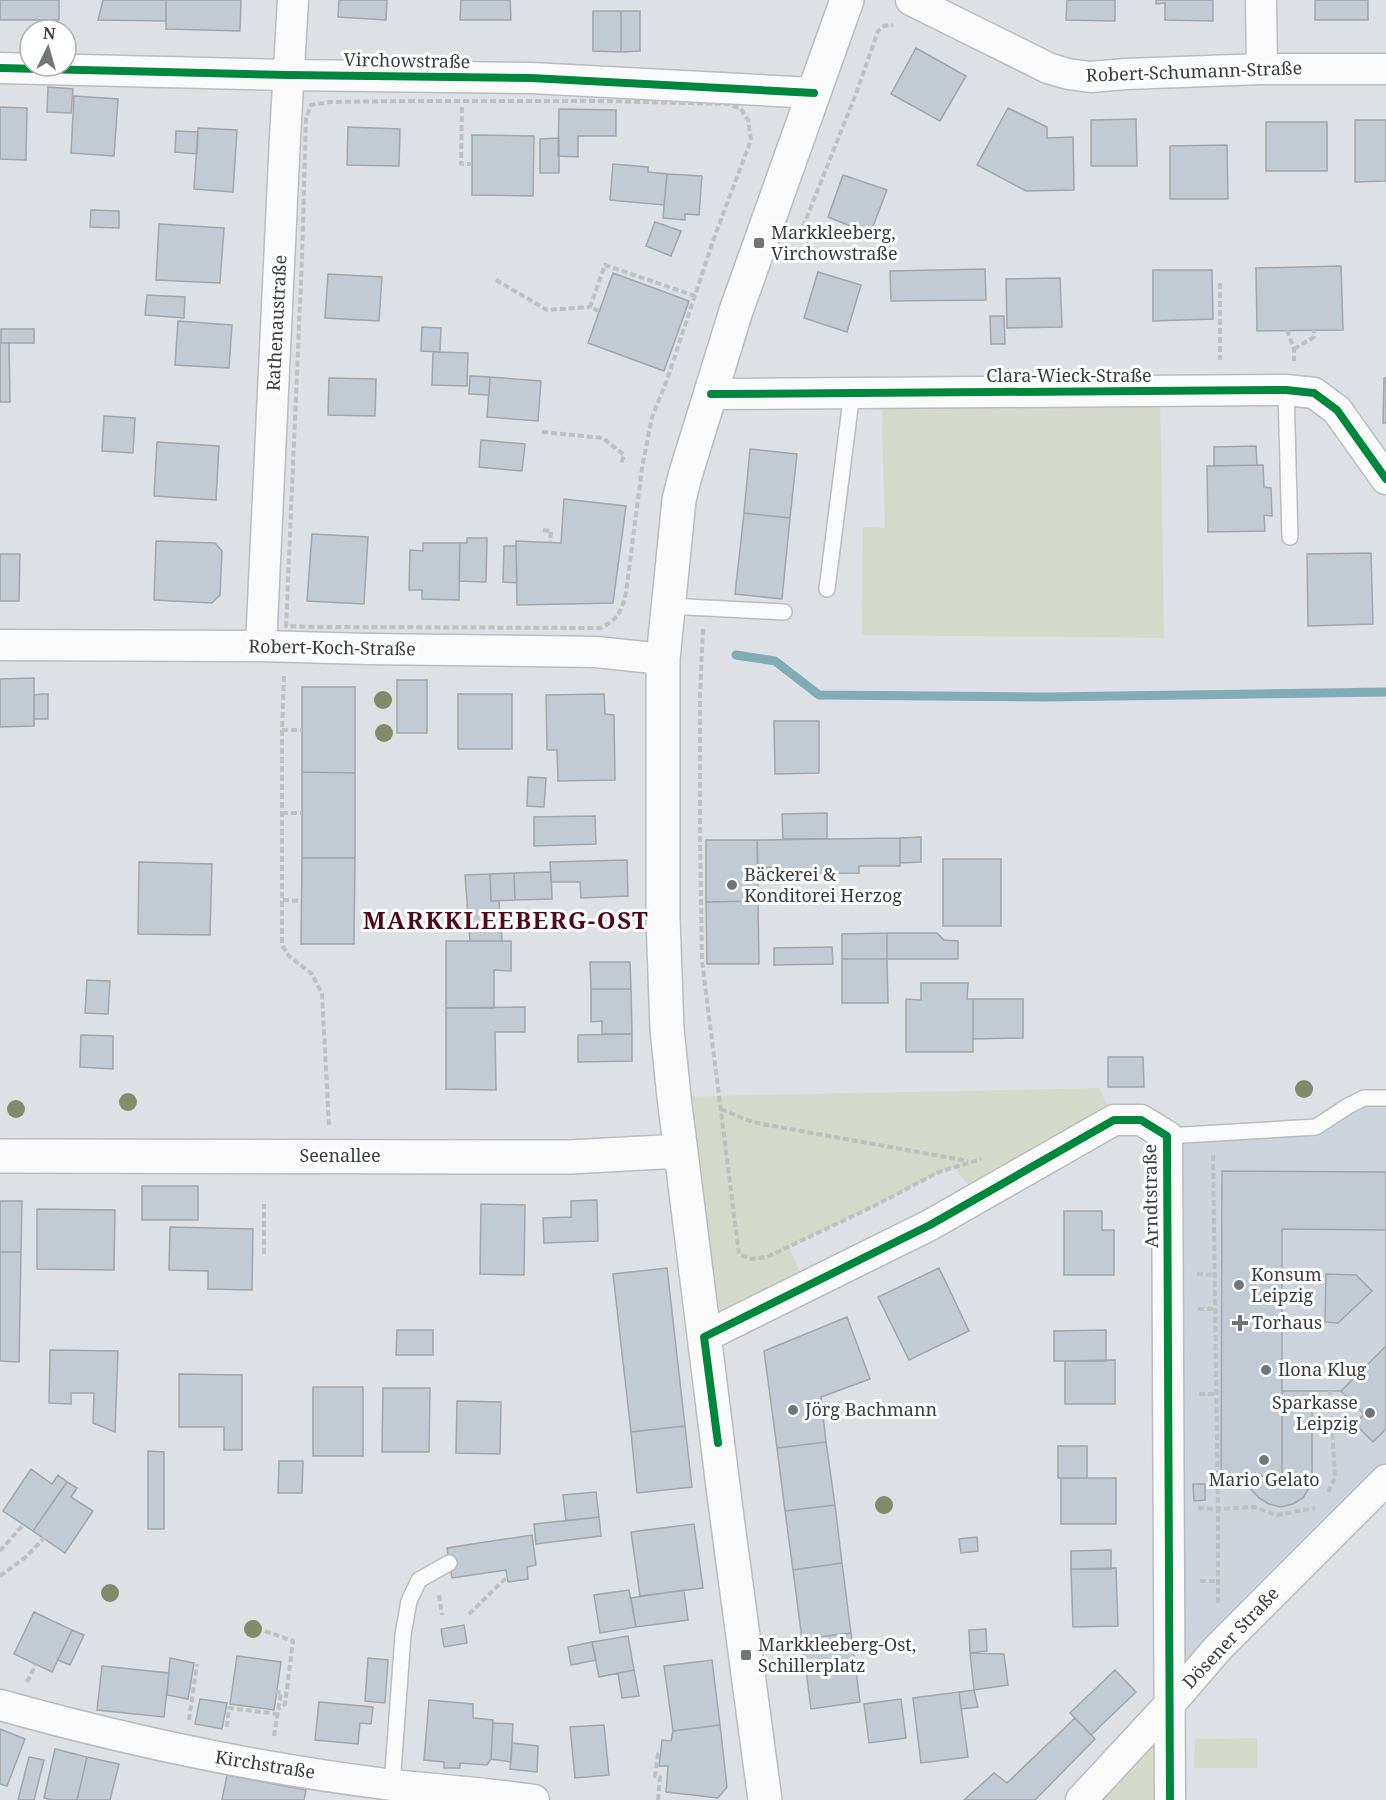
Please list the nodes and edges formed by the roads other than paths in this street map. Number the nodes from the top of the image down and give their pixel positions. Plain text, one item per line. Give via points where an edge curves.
1 (293, 0) edge
2 (847, 0) edge
3 (911, 0) edge
4 (1261, 0) edge
5 (0, 68) edge
6 (1262, 69) junction
7 (1386, 69) edge
8 (289, 75) junction
9 (814, 93) junction
10 (1290, 380) junction
11 (852, 392) junction
12 (711, 394) junction
13 (1386, 479) edge
14 (1290, 537) dead end
15 (827, 589) dead end
16 (668, 606) junction
17 (784, 612) dead end
18 (0, 645) edge
19 (261, 646) junction
20 (663, 659) junction
21 (1386, 1098) edge
22 (1167, 1136) junction
23 (680, 1151) junction
24 (0, 1156) edge
25 (705, 1337) junction
26 (1383, 1486) edge
27 (449, 1563) dead end
28 (1170, 1704) junction
29 (0, 1705) edge
30 (392, 1785) junction
31 (534, 1800) edge
32 (765, 1800) edge
33 (1080, 1800) edge
34 (1170, 1800) edge

1 - 8 street, Rathenaustraße
2 - 9 main road
3 - 6 street, Robert-Schumann-Straße via 1048,68 1068,74 1091,77
4 - 6 street
5 - 8 street, Virchowstraße
6 - 7 street, Robert-Schumann-Straße
8 - 9 street, Virchowstraße via 531,78
8 - 19 street, Rathenaustraße
9 - 12 main road via 736,311
10 - 11 street, Clara-Wieck-Straße via 1221,391
10 - 13 street, Clara-Wieck-Straße via 1337,410
10 - 14 lane
11 - 12 street, Clara-Wieck-Straße
11 - 15 lane
12 - 16 main road via 679,500
16 - 17 lane
16 - 20 main road
18 - 19 street, Robert-Koch-Straße
19 - 20 street, Robert-Koch-Straße via 596,652
20 - 23 main road via 664,950 667,1029
21 - 22 lane via 1364,1098 1316,1127
22 - 25 street, Arndtstraße via 1141,1120 1114,1120 930,1225
22 - 28 street, Arndtstraße
23 - 24 main road, Seenallee via 570,1157
23 - 25 main road
25 - 32 main road
26 - 28 street, Dösener Straße via 1218,1648
27 - 30 lane via 419,1580 409,1601
28 - 33 street, Dösener Straße
28 - 34 street, Arndtstraße
29 - 30 street, Kirchstraße via 65,1724 185,1750
30 - 31 street, Kirchstraße

